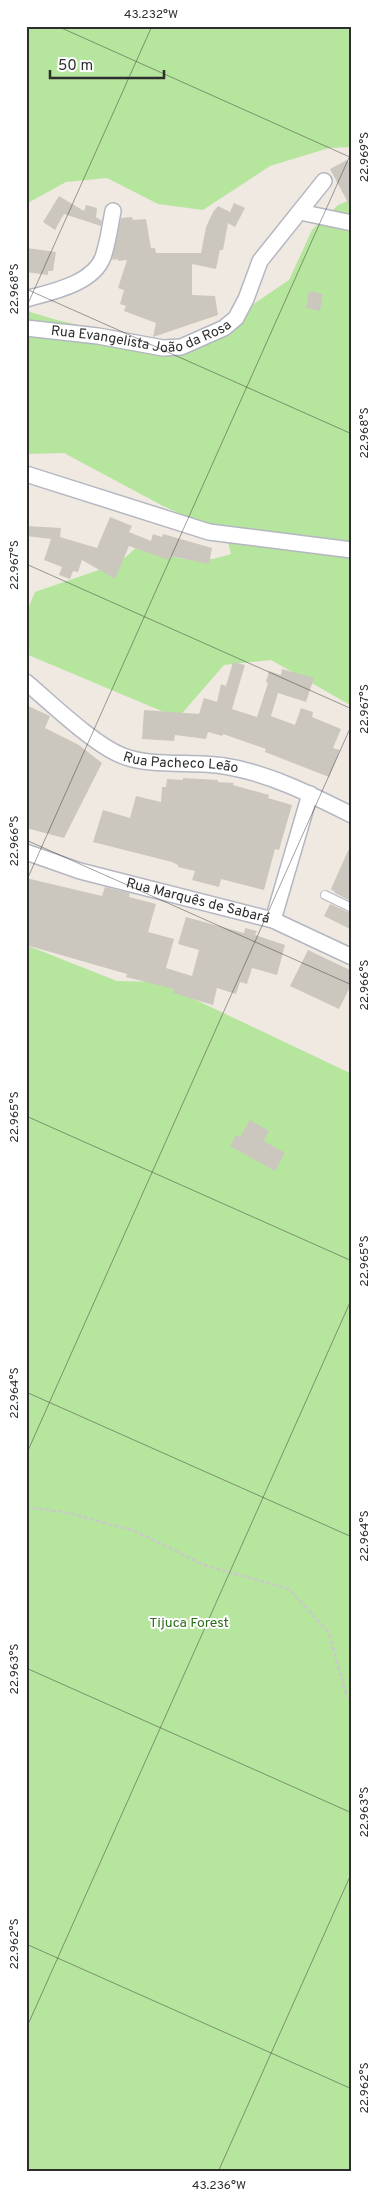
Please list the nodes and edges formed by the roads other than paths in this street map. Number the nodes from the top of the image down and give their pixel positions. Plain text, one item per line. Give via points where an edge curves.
1 (324, 180) dead end
2 (113, 211) dead end
3 (300, 212) junction
4 (352, 223) edge
5 (26, 299) edge
6 (26, 328) edge
7 (26, 474) edge
8 (352, 550) edge
9 (26, 682) edge
10 (310, 794) junction
11 (352, 816) edge
12 (26, 852) edge
13 (325, 895) dead end
14 (352, 908) edge
15 (273, 920) junction
16 (352, 957) edge

1 - 3 street, Rua Evangelista João da Rosa
2 - 5 street via 103,258 93,273 49,293
3 - 4 street
3 - 6 street, Rua Evangelista João da Rosa via 260,261 236,318 224,328 181,347 163,348
7 - 8 street via 209,532
9 - 10 street, Rua Pacheco Leão via 99,742 122,756 139,761 224,766 257,774
10 - 11 street, Rua Pacheco Leão
10 - 15 street, Rua Marquês de Sabará
12 - 15 street, Rua Marquês de Sabará via 80,870
13 - 14 lane
15 - 16 street

